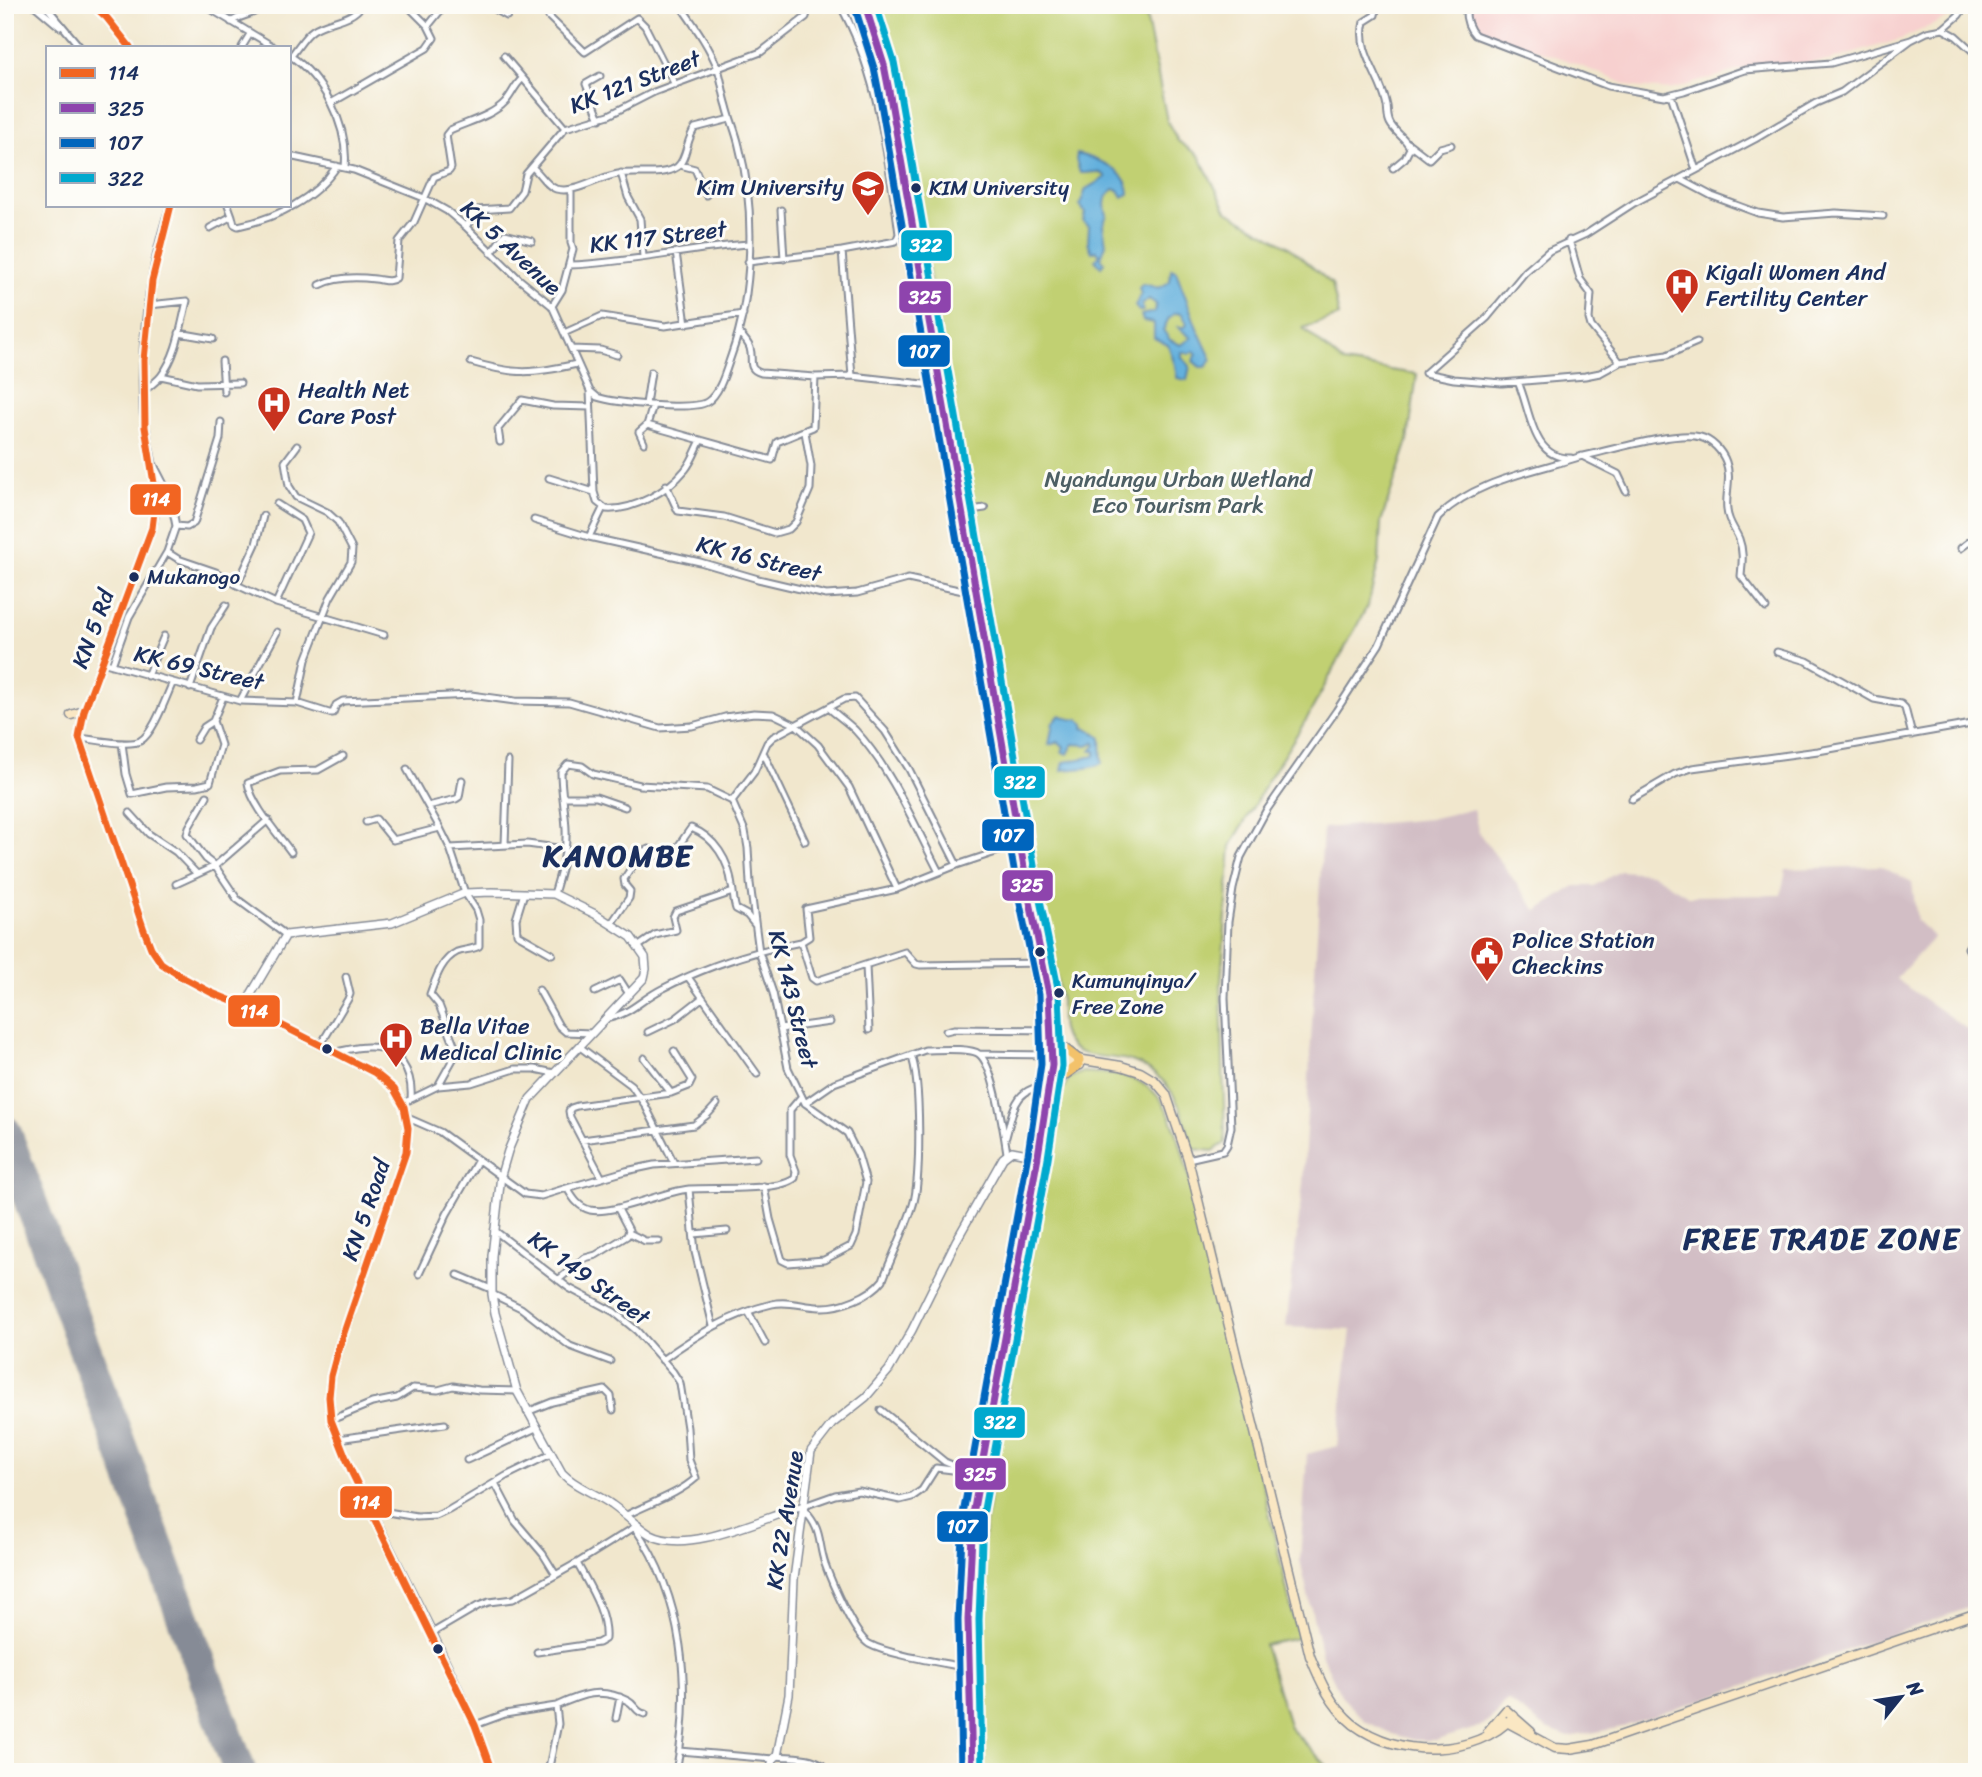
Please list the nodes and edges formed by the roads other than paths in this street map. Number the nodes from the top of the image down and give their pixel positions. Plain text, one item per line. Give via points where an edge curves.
1 (34, 5) edge
2 (45, 5) edge
3 (204, 5) edge
4 (362, 5) edge
5 (407, 5) edge
6 (445, 5) edge
7 (488, 5) edge
8 (548, 5) edge
9 (680, 5) edge
10 (804, 5) edge
11 (840, 5) edge
12 (865, 5) edge
13 (1377, 5) edge
14 (1466, 5) edge
15 (1966, 5) edge
16 (94, 6) edge
17 (260, 8) dead end
18 (507, 16) dead end
19 (231, 22) junction
20 (428, 26) junction
21 (1942, 29) junction
22 (250, 34) junction
23 (73, 39) junction
24 (1911, 40) junction
25 (79, 46) edge
26 (129, 46) edge
27 (243, 46) edge
28 (272, 46) edge
29 (1977, 55) edge
30 (290, 56) edge
31 (503, 56) dead end
32 (718, 69) junction
33 (600, 76) dead end
34 (522, 79) junction
35 (675, 85) junction
36 (1671, 95) junction
37 (331, 103) junction
38 (600, 119) junction
39 (730, 119) junction
40 (565, 128) junction
41 (1408, 143) junction
42 (1451, 145) dead end
43 (1409, 152) junction
44 (1420, 152) junction
45 (290, 156) edge
46 (680, 165) junction
47 (341, 167) junction
48 (532, 167) junction
49 (1393, 168) dead end
50 (1696, 170) junction
51 (621, 173) junction
52 (1680, 179) junction
53 (571, 190) junction
54 (905, 190) junction
55 (706, 195) dead end
56 (424, 198) junction
57 (171, 206) edge
58 (228, 206) edge
59 (781, 210) dead end
60 (896, 211) junction
61 (232, 216) junction
62 (1883, 216) dead end
63 (466, 227) junction
64 (210, 228) dead end
65 (1569, 240) junction
66 (532, 241) dead end
67 (750, 244) junction
68 (842, 251) junction
69 (676, 252) junction
70 (491, 253) junction
71 (643, 257) junction
72 (784, 259) junction
73 (748, 262) junction
74 (570, 265) junction
75 (320, 285) dead end
76 (149, 305) junction
77 (552, 306) junction
78 (743, 314) junction
79 (687, 324) junction
80 (179, 333) junction
81 (564, 333) junction
82 (739, 333) junction
83 (213, 339) dead end
84 (1697, 342) dead end
85 (572, 349) junction
86 (617, 355) dead end
87 (222, 361) dead end
88 (471, 362) dead end
89 (1620, 362) junction
90 (577, 364) junction
91 (651, 372) dead end
92 (161, 376) junction
93 (815, 376) junction
94 (852, 376) junction
95 (1518, 382) junction
96 (240, 383) dead end
97 (224, 384) junction
98 (941, 386) junction
99 (144, 391) junction
100 (590, 391) junction
101 (224, 392) dead end
102 (650, 404) junction
103 (590, 407) junction
104 (221, 422) dead end
105 (647, 425) junction
106 (805, 432) junction
107 (701, 440) junction
108 (500, 442) dead end
109 (644, 443) dead end
110 (297, 446) dead end
111 (1582, 456) junction
112 (154, 466) junction
113 (549, 478) dead end
114 (666, 485) junction
115 (1626, 491) dead end
116 (594, 492) junction
117 (277, 504) dead end
118 (603, 508) junction
119 (985, 508) dead end
120 (963, 512) junction
121 (263, 516) dead end
122 (534, 520) dead end
123 (176, 526) junction
124 (1977, 536) edge
125 (589, 537) junction
126 (1961, 548) dead end
127 (167, 552) junction
128 (237, 585) junction
129 (977, 594) junction
130 (124, 600) junction
131 (276, 603) junction
132 (137, 604) junction
133 (226, 605) dead end
134 (1766, 608) dead end
135 (323, 617) junction
136 (277, 632) dead end
137 (384, 635) dead end
138 (164, 636) dead end
139 (1776, 652) dead end
140 (102, 662) junction
141 (112, 665) junction
142 (147, 676) junction
143 (173, 682) junction
144 (190, 688) junction
145 (223, 697) junction
146 (240, 701) junction
147 (297, 703) junction
148 (830, 709) junction
149 (84, 711) junction
150 (71, 715) dead end
151 (213, 721) junction
152 (1977, 723) edge
153 (796, 725) junction
154 (1912, 735) junction
155 (79, 738) junction
156 (196, 740) dead end
157 (122, 743) junction
158 (764, 754) junction
159 (343, 756) dead end
160 (508, 761) dead end
161 (407, 769) dead end
162 (462, 780) dead end
163 (207, 796) dead end
164 (563, 797) junction
165 (1632, 799) dead end
166 (732, 801) junction
167 (428, 806) junction
168 (625, 807) dead end
169 (131, 813) dead end
170 (268, 820) junction
171 (366, 822) dead end
172 (440, 828) junction
173 (805, 841) dead end
174 (1021, 844) junction
175 (505, 845) junction
176 (450, 848) junction
177 (565, 849) junction
178 (291, 852) dead end
179 (957, 865) junction
180 (215, 866) junction
181 (939, 872) junction
182 (197, 874) junction
183 (176, 884) dead end
184 (897, 889) junction
185 (524, 892) junction
186 (733, 892) junction
187 (465, 893) junction
188 (554, 894) junction
189 (611, 923) junction
190 (758, 931) junction
191 (286, 934) junction
192 (1977, 934) edge
193 (801, 942) junction
194 (639, 946) junction
195 (759, 952) junction
196 (552, 954) dead end
197 (1977, 957) edge
198 (1044, 962) junction
199 (866, 966) junction
200 (346, 977) dead end
201 (688, 977) junction
202 (539, 990) dead end
203 (595, 992) dead end
204 (629, 994) junction
205 (702, 998) junction
206 (244, 1006) junction
207 (604, 1019) junction
208 (830, 1022) dead end
209 (780, 1029) junction
210 (869, 1030) dead end
211 (946, 1031) dead end
212 (648, 1032) dead end
213 (1052, 1032) junction
214 (592, 1033) junction
215 (320, 1046) junction
216 (580, 1047) junction
217 (674, 1051) dead end
218 (333, 1053) junction
219 (979, 1054) junction
220 (911, 1055) junction
221 (645, 1058) dead end
222 (1052, 1060) junction
223 (1079, 1063) junction
224 (554, 1073) junction
225 (757, 1074) dead end
226 (438, 1086) junction
227 (1048, 1089) junction
228 (671, 1093) junction
229 (639, 1097) junction
230 (803, 1100) junction
231 (407, 1101) junction
232 (1016, 1102) junction
233 (718, 1104) dead end
234 (998, 1104) junction
235 (408, 1118) junction
236 (655, 1129) junction
237 (582, 1140) junction
238 (1005, 1140) junction
239 (1007, 1153) junction
240 (1038, 1156) junction
241 (756, 1158) dead end
242 (1188, 1159) junction
243 (478, 1160) junction
244 (674, 1163) junction
245 (501, 1175) junction
246 (603, 1178) junction
247 (764, 1186) junction
248 (568, 1188) junction
249 (689, 1189) junction
250 (618, 1209) junction
251 (494, 1230) junction
252 (727, 1231) dead end
253 (629, 1233) junction
254 (694, 1234) junction
255 (659, 1241) dead end
256 (419, 1274) dead end
257 (458, 1275) dead end
258 (558, 1280) junction
259 (491, 1292) junction
260 (749, 1312) junction
261 (713, 1326) junction
262 (765, 1343) dead end
263 (610, 1360) dead end
264 (662, 1360) junction
265 (517, 1391) junction
266 (613, 1410) dead end
267 (881, 1410) dead end
268 (527, 1412) junction
269 (331, 1420) junction
270 (445, 1424) dead end
271 (536, 1428) junction
272 (338, 1439) junction
273 (551, 1454) junction
274 (467, 1460) dead end
275 (961, 1471) junction
276 (978, 1476) junction
277 (495, 1483) junction
278 (370, 1508) junction
279 (804, 1508) junction
280 (627, 1516) junction
281 (637, 1527) junction
282 (577, 1563) junction
283 (556, 1575) junction
284 (1977, 1612) edge
285 (432, 1633) junction
286 (537, 1652) dead end
287 (969, 1668) junction
288 (620, 1698) junction
289 (556, 1706) junction
290 (645, 1714) dead end
291 (616, 1718) dead end
292 (1503, 1721) junction
293 (475, 1725) junction
294 (1537, 1738) junction
295 (680, 1751) junction
296 (775, 1757) junction
297 (492, 1772) edge
298 (548, 1772) edge
299 (676, 1772) edge
300 (770, 1772) edge
301 (828, 1772) edge
302 (972, 1772) edge

1 - 23 street
2 - 23 street
3 - 19 street
4 - 30 street via 353,16 310,32
5 - 20 street
6 - 20 street
7 - 18 street
8 - 35 street via 549,17 585,52 637,18
9 - 32 street
10 - 32 street, KK 121 Street via 806,17 761,52
11 - 60 street via 859,43 876,95
12 - 54 highway via 884,65
13 - 41 street via 1375,15 1364,22 1362,35 1389,121
14 - 36 street via 1471,31 1484,39 1608,86
15 - 21 street
16 - 26 main road
17 - 19 street
19 - 22 street
20 - 37 street via 434,38 427,48
21 - 24 street
21 - 29 street
22 - 27 street
22 - 28 street
23 - 25 street
24 - 36 street via 1832,62 1745,70
24 - 50 street via 1842,92
30 - 37 street via 308,69
31 - 34 street
32 - 35 street, KK 121 Street
32 - 39 street
33 - 38 street via 586,84
34 - 40 street
34 - 56 street via 506,102 450,130 446,135 449,171 434,177
35 - 38 street, KK 121 Street
36 - 50 street
37 - 47 street via 346,147
38 - 40 street, KK 121 Street
39 - 46 street via 695,128
39 - 67 street via 746,183
40 - 48 street
41 - 43 street
41 - 44 street
42 - 44 street via 1440,148 1431,161
43 - 44 street
43 - 49 street
45 - 47 street, KK 5 Avenue
46 - 51 street via 663,172
46 - 55 street via 695,169
47 - 56 street, KK 5 Avenue
47 - 61 street via 296,205 250,224 236,226
48 - 53 street via 554,188
48 - 63 street via 509,208 477,210
50 - 52 street
51 - 53 street
51 - 71 street via 640,219
52 - 62 street via 1758,213
52 - 65 street
53 - 74 street
54 - 60 street
54 - 98 highway
56 - 63 street, KK 5 Avenue
56 - 75 street via 399,241 394,280 334,280
57 - 76 main road, KN 5 Rd via 153,270
58 - 61 street
59 - 72 street
60 - 68 street via 897,241
61 - 64 street
63 - 70 street, KK 5 Avenue
65 - 89 street via 1580,279 1591,294 1588,319
65 - 95 street via 1536,261 1487,317 1425,373
66 - 70 street via 505,234
67 - 69 street, KK 117 Street
67 - 73 street
68 - 72 street
68 - 94 street
69 - 71 street, KK 117 Street
69 - 79 street
70 - 77 street, KK 5 Avenue
71 - 74 street, KK 117 Street
72 - 73 street
73 - 78 street
74 - 77 street
76 - 80 street via 187,301
76 - 99 main road, KN 5 Rd
77 - 81 street, KK 5 Avenue
78 - 79 street
78 - 82 street
79 - 81 street via 665,326 602,316
80 - 83 street
80 - 92 street
81 - 85 street, KK 5 Avenue
82 - 93 street via 751,349 754,370
82 - 102 street via 710,400 690,407
84 - 89 street via 1667,355
85 - 86 street
85 - 90 street, KK 5 Avenue
87 - 97 street
88 - 90 street via 509,372 545,372
89 - 95 street via 1594,375
90 - 100 street, KK 5 Avenue
91 - 102 street
92 - 97 street
92 - 99 street
93 - 94 street
93 - 106 street via 814,422
94 - 98 street
95 - 111 street via 1537,439 1546,451 1561,458
96 - 97 street
97 - 101 street
98 - 120 highway
99 - 112 main road, KN 5 Rd
100 - 102 street via 605,400
100 - 103 street
102 - 105 street
103 - 108 street via 522,400 498,429
103 - 116 street
104 - 123 street via 194,523
105 - 107 street
105 - 109 street via 638,434
106 - 107 street via 776,442 773,460
106 - 114 street via 810,489 796,522 784,531 770,532 724,517 678,511
107 - 114 street via 687,468
110 - 135 street via 285,462 289,486 296,496 338,522 352,549 351,562
111 - 115 street via 1618,474
111 - 134 street via 1697,436 1718,448 1729,475 1726,506 1741,542 1741,576
111 - 242 street via 1473,491 1437,517 1379,645 1246,846 1228,922 1225,998 1230,1137 1223,1151
112 - 123 street via 170,496
112 - 130 main road, KN 5 Rd via 157,495 152,528
113 - 116 street
114 - 118 street via 631,507
116 - 118 street
117 - 131 street via 308,529
118 - 125 street
119 - 120 street
120 - 129 highway
121 - 128 street
122 - 125 street, KK 16 Street
123 - 127 street
124 - 126 street
125 - 129 street, KK 16 Street via 827,595 857,593 908,579
127 - 128 street
127 - 132 street
128 - 131 street
129 - 174 highway
130 - 132 street
130 - 140 main road, KN 5 Rd
131 - 135 street
132 - 141 street
133 - 144 street via 211,628
135 - 137 street
135 - 147 street via 306,660
136 - 146 street
138 - 142 street
139 - 154 street via 1807,661 1874,699 1901,704
140 - 141 street, KK 69 Street
140 - 149 main road, KN 5 Rd
141 - 142 street, KK 69 Street
142 - 143 street, KK 69 Street
143 - 144 street, KK 69 Street
143 - 157 street via 143,739
144 - 145 street, KK 69 Street
145 - 146 street, KK 69 Street
145 - 151 street
146 - 147 street, KK 69 Street
147 - 153 street, KK 69 Street via 329,713 343,701 480,695 569,702 660,728 754,713 773,714
148 - 153 street
148 - 179 street via 844,699 855,698 886,731
148 - 181 street via 869,748
149 - 150 main road
149 - 155 main road, KN 5 Rd
151 - 156 street
151 - 157 street via 221,744 212,782 207,784 132,794
152 - 154 street
153 - 158 street via 773,737
153 - 184 street via 818,745 849,787
154 - 165 street via 1692,768
155 - 157 street
155 - 206 main road, KN 5 Road via 151,948 161,963 180,976
158 - 166 street
158 - 173 street
159 - 170 street via 318,770 280,771 249,781 249,789
160 - 175 street
161 - 167 street
162 - 167 street via 459,797
163 - 180 street via 187,831
164 - 166 street via 561,772 571,764 640,785 707,789
164 - 168 street via 596,797
164 - 177 street
166 - 190 street, KK 143 Street via 745,831
167 - 172 street
169 - 182 street via 149,835 176,852
170 - 178 street
170 - 180 street
171 - 172 street via 376,819 393,840
172 - 176 street
174 - 179 street
174 - 198 highway
175 - 176 street
175 - 177 street
176 - 187 street
177 - 188 street
179 - 181 street
180 - 182 street
180 - 191 street via 237,899
181 - 184 street
182 - 183 street
184 - 193 street via 806,909 809,937
185 - 187 street
185 - 188 street
185 - 196 street via 517,934
186 - 189 street via 727,865 716,845 691,828 679,845 684,854 677,862 671,864 649,849 642,852 624,879 629,898
186 - 190 street via 736,909 747,915
186 - 194 street via 676,911 676,930 655,935
187 - 191 street via 392,923
187 - 226 street via 479,920 480,940 475,949 460,950 446,961 430,994 439,1005 457,1052
188 - 189 street
189 - 194 street
190 - 195 street, KK 143 Street
191 - 206 street
192 - 197 street via 1968,948
193 - 195 street
193 - 199 street via 816,981
194 - 204 street via 646,969
195 - 201 street
195 - 209 street, KK 143 Street
198 - 199 street via 920,965 905,952
198 - 213 highway
199 - 210 street
200 - 215 street via 348,999
201 - 205 street
201 - 207 street via 633,1009
202 - 214 street via 566,1032
203 - 204 street via 620,980
204 - 207 street
205 - 212 street
205 - 225 street
206 - 215 main road, KN 5 Road
207 - 214 street
208 - 209 street
209 - 230 street, KK 143 Street via 785,1058
211 - 213 street
213 - 222 highway
213 - 223 highway
214 - 216 street
215 - 218 main road, KN 5 Road
216 - 224 street
216 - 229 street via 631,1085
217 - 228 street via 692,1084
218 - 231 main road, KN 5 Road via 387,1081
218 - 231 street via 372,1047 400,1060 411,1079
219 - 220 street via 925,1050
219 - 222 street
219 - 234 street
220 - 230 street via 834,1083
220 - 260 street via 918,1089 914,1202 883,1280 865,1295 832,1307 776,1303
221 - 228 street
222 - 223 main road
222 - 227 highway
223 - 227 highway
223 - 242 main road via 1121,1066 1155,1081 1166,1094
224 - 226 street via 515,1069 471,1083
224 - 245 street via 523,1112
226 - 231 street
227 - 232 street via 1030,1088
227 - 240 highway
228 - 229 street
229 - 236 street
229 - 237 street via 571,1108 570,1117
230 - 247 street, KK 143 Street via 790,1110 795,1178
230 - 247 street via 852,1140 864,1168 866,1182 851,1246 824,1260 782,1261
231 - 235 main road, KN 5 Road
232 - 234 street
232 - 238 street
233 - 236 street via 694,1125
234 - 238 street
235 - 243 street via 440,1132
235 - 269 main road, KN 5 Road via 406,1152 331,1376
236 - 237 street
236 - 244 street
237 - 246 street
238 - 239 street
239 - 240 street
239 - 279 street, KK 22 Avenue via 889,1370 866,1397 832,1424 811,1451
240 - 276 highway
241 - 244 street
242 - 292 main road via 1310,1656 1321,1684 1353,1723 1403,1747 1454,1748 1484,1736
243 - 245 street
243 - 256 street
244 - 246 street
245 - 248 street via 525,1194
245 - 251 street
246 - 248 street
247 - 249 street, KK 143 Street
248 - 250 street, KK 143 Street via 581,1207
249 - 250 street, KK 143 Street
249 - 254 street
250 - 253 street
251 - 258 street, KK 149 Street
251 - 259 street
252 - 254 street
253 - 255 street via 645,1241
253 - 258 street
254 - 261 street
257 - 259 street
258 - 264 street, KK 149 Street via 614,1312
259 - 263 street via 522,1308 570,1346
259 - 265 street
260 - 261 street
260 - 262 street
261 - 264 street
264 - 280 street, KK 149 Street via 680,1383 689,1460 697,1476 685,1488
265 - 268 street
265 - 269 street via 414,1388
266 - 268 street via 605,1390
267 - 275 street
268 - 271 street
269 - 272 main road, KN 5 Road
270 - 272 street
271 - 273 street
271 - 274 street
272 - 278 main road, KN 5 Road
273 - 277 street
273 - 280 street via 568,1480
275 - 276 street
275 - 279 street via 936,1468 912,1497 898,1500 859,1491 821,1499
276 - 287 highway via 969,1574
277 - 278 street via 436,1516
277 - 283 street via 515,1521
278 - 285 main road, KN 5 Road
279 - 281 street via 694,1539 666,1539
279 - 287 street via 819,1531 829,1573 867,1643
279 - 296 street, KK 22 Avenue via 794,1579 789,1695
280 - 281 street
281 - 282 street
281 - 295 street via 660,1570 679,1636 683,1667
282 - 283 street
282 - 286 street via 596,1599 605,1639
283 - 285 street via 513,1599 478,1606
284 - 294 main road via 1613,1740 1569,1749
285 - 293 main road, KN 5 Road
287 - 302 highway
288 - 289 street via 597,1692
288 - 290 street
288 - 291 street
289 - 293 street via 505,1714
289 - 298 street via 558,1724
292 - 294 main road
292 - 294 main road via 1514,1716
293 - 297 main road, KN 5 Road
295 - 296 street
295 - 299 street
296 - 300 street, KK 22 Avenue
296 - 301 street via 814,1760

